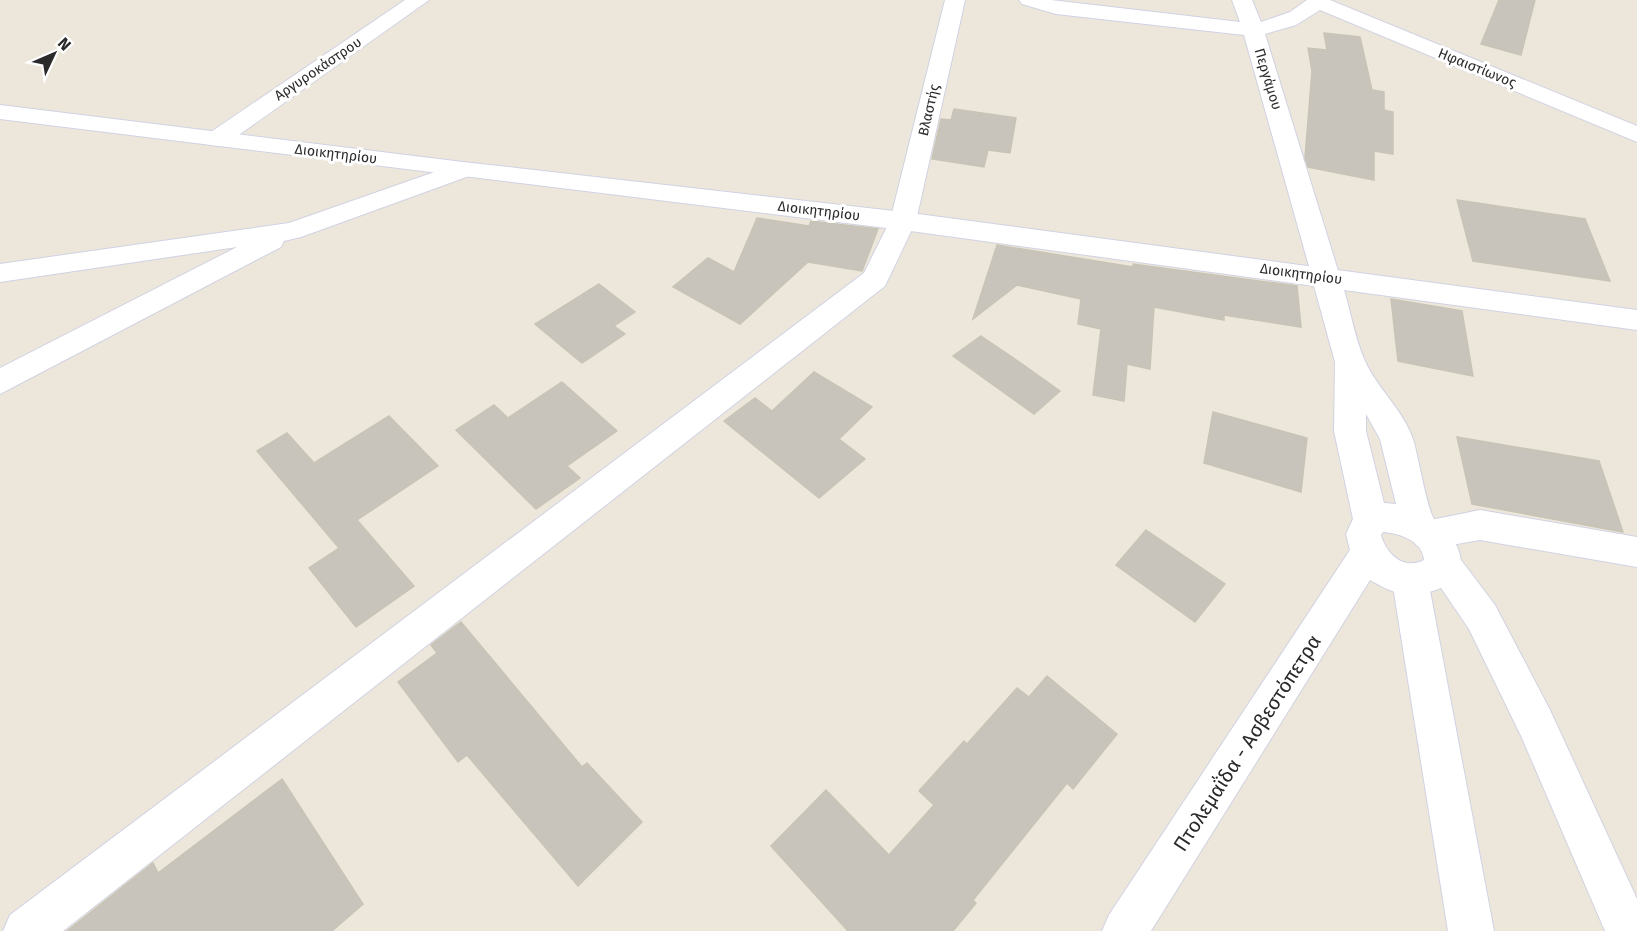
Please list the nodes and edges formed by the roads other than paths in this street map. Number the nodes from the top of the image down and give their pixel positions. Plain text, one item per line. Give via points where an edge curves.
1 (419, 0) edge
2 (955, 0) edge
3 (1029, 0) edge
4 (1242, 0) edge
5 (1318, 1) edge
6 (1253, 30) junction
7 (0, 112) edge
8 (1637, 135) edge
9 (217, 139) junction
10 (463, 170) junction
11 (903, 221) junction
12 (292, 231) junction
13 (0, 273) edge
14 (1326, 277) junction
15 (1637, 320) edge
16 (1350, 362) junction
17 (0, 382) edge
18 (1369, 536) junction
19 (1424, 551) junction
20 (1637, 552) edge
21 (26, 931) edge
22 (1125, 931) edge
23 (1471, 931) edge
24 (1628, 931) edge

1 - 9 street, Αργυροκάστρου
2 - 11 street, Βλαστής
3 - 6 street, Περγάμου via 1056,8
4 - 6 street
5 - 6 street via 1282,23
5 - 8 street, Ηφαιστίωνος
6 - 14 street, Περγάμου
7 - 9 street, Διοικητηρίου
9 - 10 street, Διοικητηρίου
10 - 11 street, Διοικητηρίου
10 - 12 street
11 - 14 street, Διοικητηρίου
11 - 21 street, Βλαστής via 875,279
12 - 13 street
12 - 17 street
14 - 15 street, Διοικητηρίου
14 - 16 street, Περγάμου
16 - 18 street via 1350,431
16 - 19 street via 1396,437
18 - 19 street via 1394,518
18 - 19 street via 1386,571
18 - 22 street, Πτολεμαΐδα - Ασβεστόπετρα
19 - 20 street via 1480,525
19 - 23 street
19 - 24 street via 1488,628 1536,724

